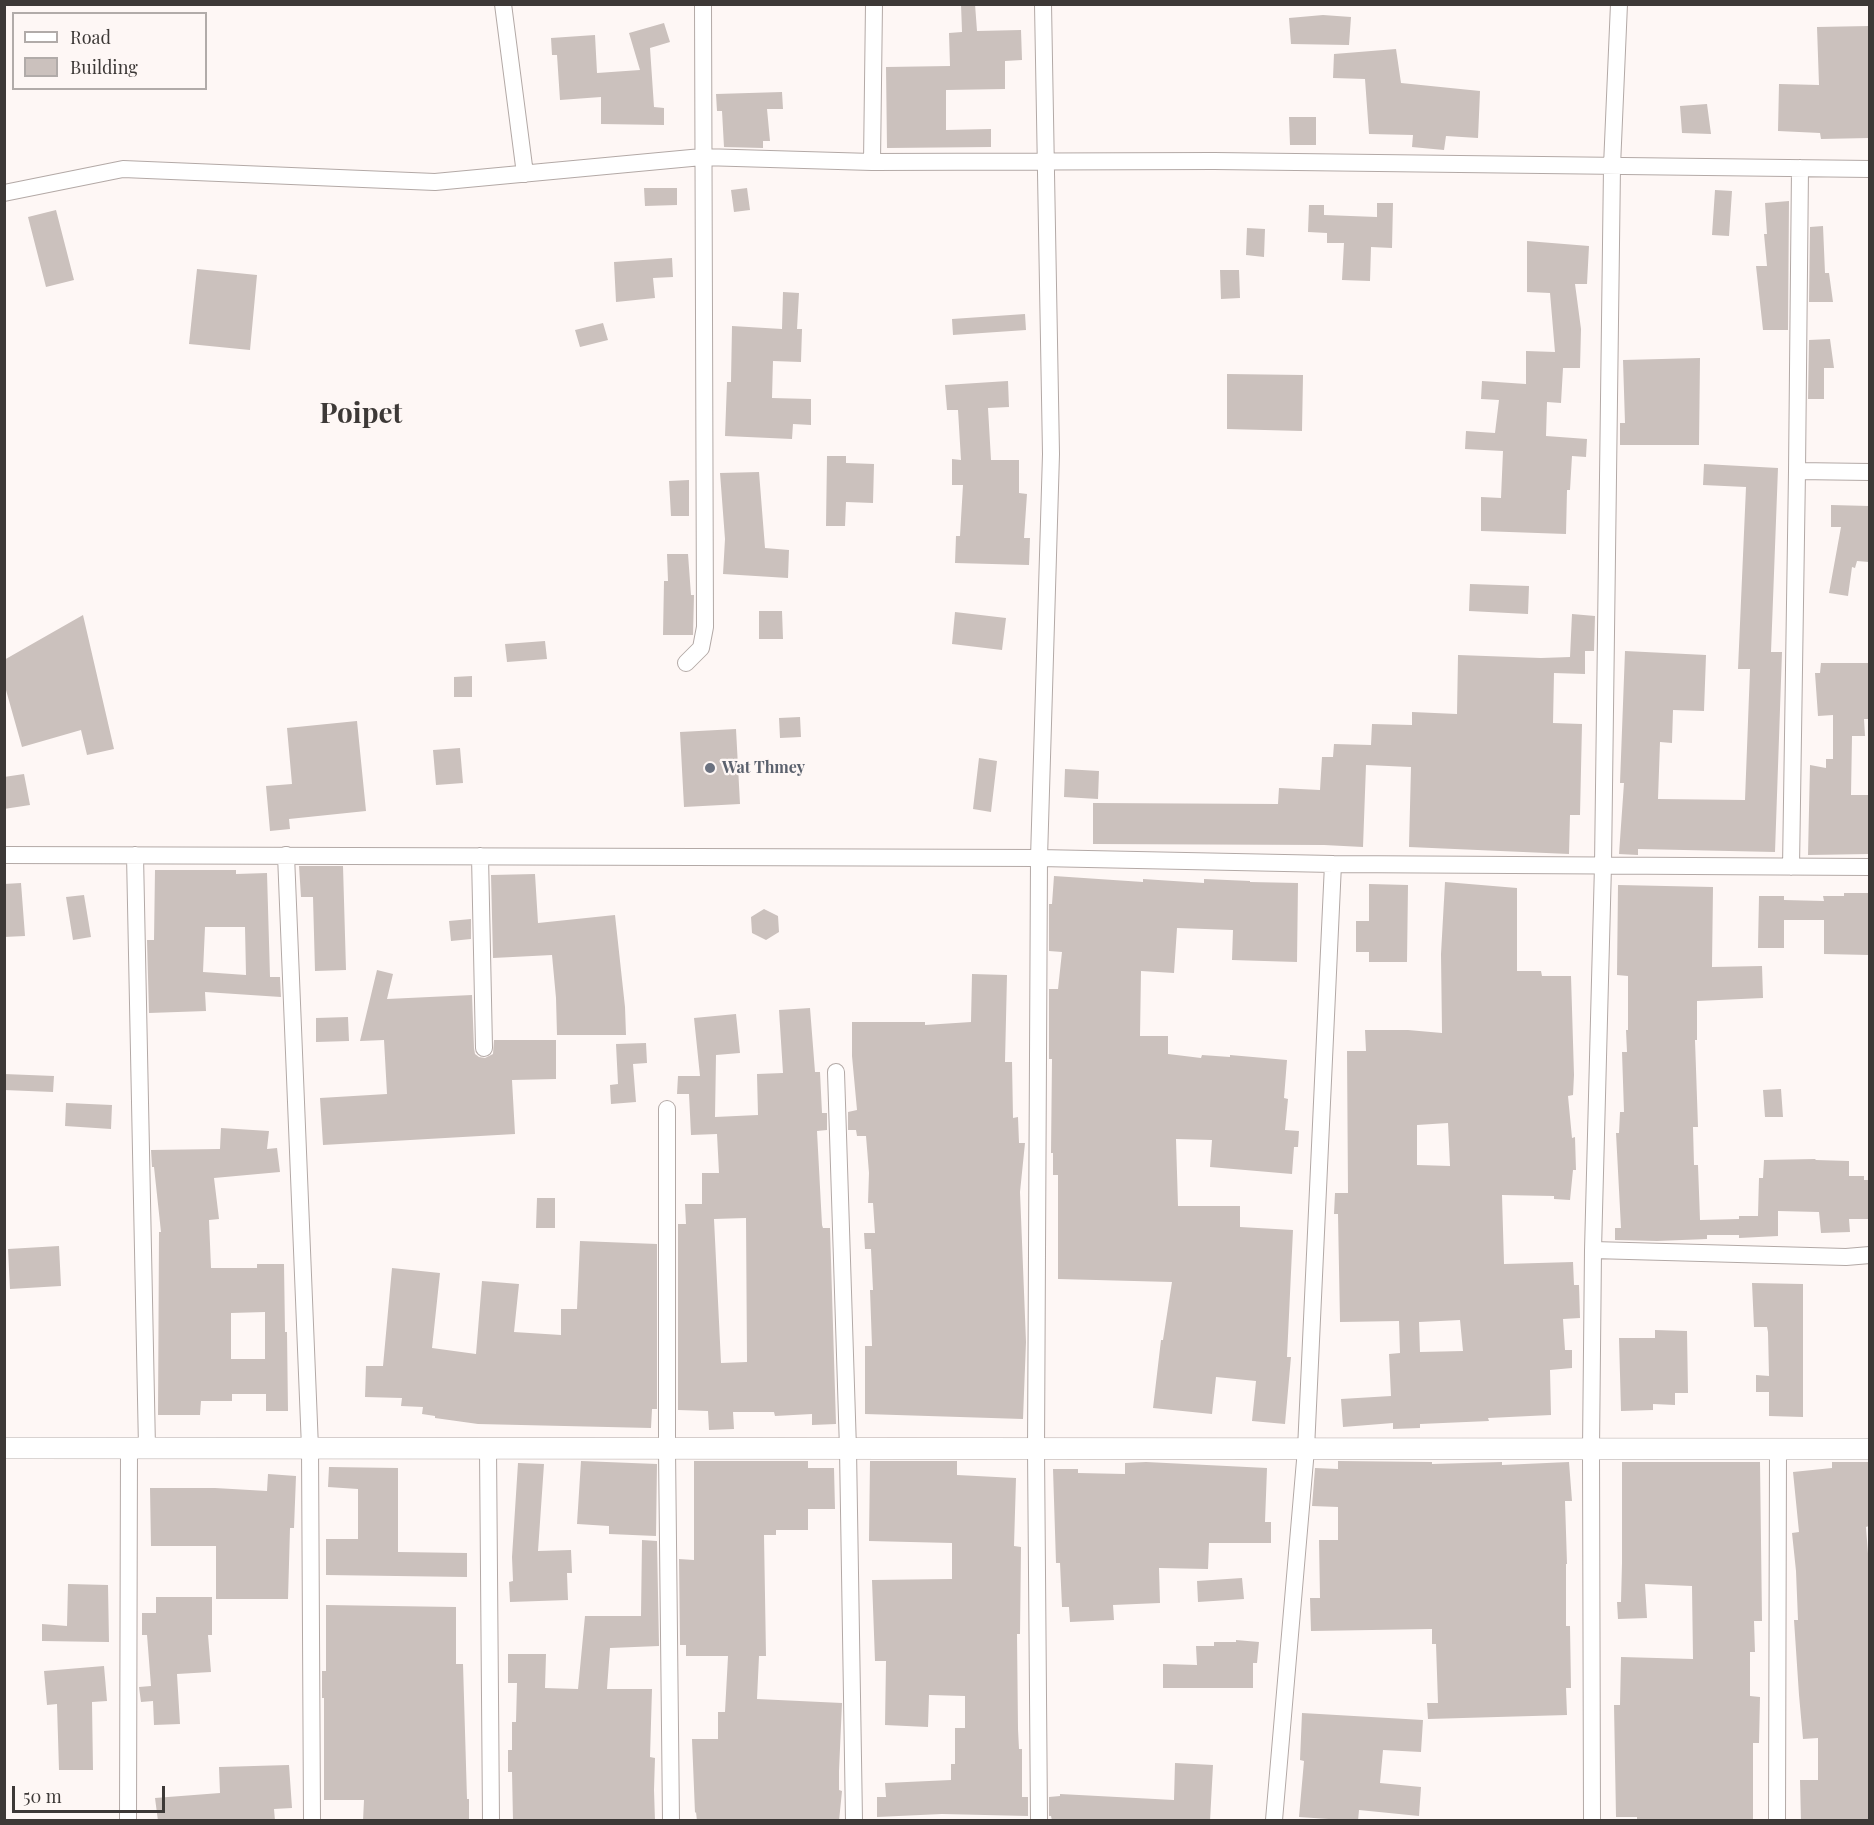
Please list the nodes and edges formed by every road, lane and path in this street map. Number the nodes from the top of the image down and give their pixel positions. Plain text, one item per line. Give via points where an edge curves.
1 (503, 4) edge
2 (703, 4) edge
3 (874, 4) edge
4 (1043, 4) edge
5 (1619, 4) edge
6 (702, 157) junction
7 (872, 162) junction
8 (1047, 163) junction
9 (1612, 166) junction
10 (1800, 168) junction
11 (1869, 169) edge
12 (525, 174) junction
13 (4, 193) edge
14 (1797, 471) junction
15 (1869, 472) edge
16 (686, 663) dead end
17 (4, 855) edge
18 (135, 855) junction
19 (286, 855) junction
20 (480, 856) junction
21 (1039, 858) junction
22 (1333, 864) junction
23 (1603, 865) junction
24 (1791, 867) junction
25 (1869, 867) edge
26 (484, 1048) dead end
27 (836, 1072) dead end
28 (667, 1109) dead end
29 (1593, 1250) junction
30 (1869, 1255) edge
31 (4, 1448) edge
32 (138, 1448) junction
33 (310, 1448) junction
34 (488, 1449) junction
35 (667, 1449) junction
36 (848, 1449) junction
37 (1036, 1449) junction
38 (1306, 1449) junction
39 (1591, 1449) junction
40 (1778, 1449) junction
41 (1869, 1449) edge
42 (128, 1821) edge
43 (312, 1821) edge
44 (491, 1821) edge
45 (671, 1821) edge
46 (854, 1821) edge
47 (1039, 1821) edge
48 (1274, 1821) edge
49 (1592, 1821) edge
50 (1777, 1821) edge

1 - 12 street
2 - 6 street
3 - 7 street
4 - 8 street
5 - 9 street
6 - 7 street
6 - 12 street
6 - 16 street via 705,627 701,648
7 - 8 street
8 - 9 street
8 - 21 street via 1052,454
9 - 10 street
9 - 23 street
10 - 11 street
10 - 14 street
12 - 13 street via 435,182 123,169
14 - 15 street
14 - 24 street
17 - 18 street
18 - 19 street
18 - 32 street
19 - 20 street
19 - 33 street
20 - 21 street
20 - 26 street
21 - 22 street
21 - 37 street
22 - 23 street
22 - 38 street
23 - 24 street
23 - 29 street
24 - 25 street
27 - 36 street
28 - 35 street
29 - 30 street
29 - 39 street
31 - 32 street
32 - 33 street
32 - 42 street
33 - 34 street
33 - 43 street
34 - 35 street
34 - 44 street
35 - 36 street
35 - 45 street
36 - 37 street
36 - 46 street
37 - 38 street
37 - 47 street
38 - 39 street
38 - 48 street
39 - 40 street
39 - 49 street
40 - 41 street
40 - 50 street

